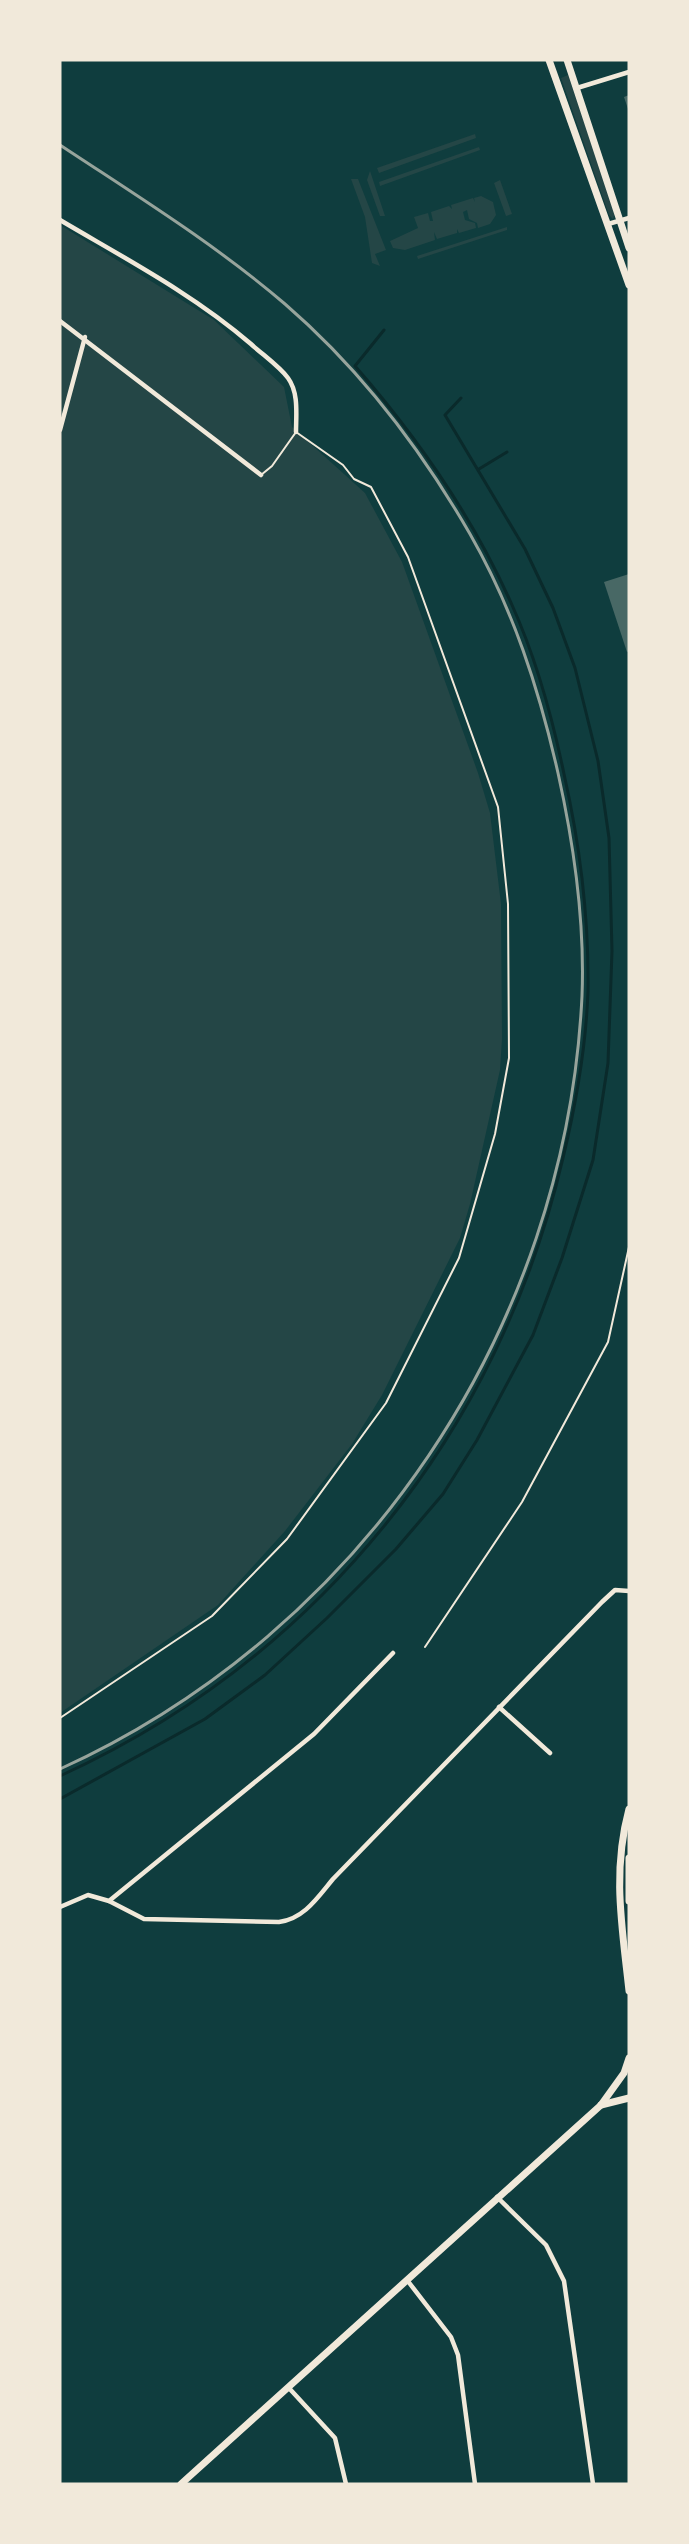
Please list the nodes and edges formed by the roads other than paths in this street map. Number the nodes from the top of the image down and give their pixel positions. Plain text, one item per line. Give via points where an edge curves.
1 (549, 60) edge
2 (567, 60) edge
3 (629, 72) edge
4 (577, 88) junction
5 (629, 218) edge
6 (60, 220) edge
7 (620, 220) junction
8 (608, 224) junction
9 (629, 248) edge
10 (629, 285) edge
11 (60, 321) edge
12 (85, 337) junction
13 (60, 430) edge
14 (296, 432) junction
15 (261, 475) joint
16 (629, 1247) edge
17 (629, 1591) edge
18 (425, 1647) dead end
19 (393, 1653) dead end
20 (499, 1707) junction
21 (60, 1718) edge
22 (550, 1753) dead end
23 (629, 1809) edge
24 (629, 1858) edge
25 (110, 1901) junction
26 (629, 1901) edge
27 (60, 1907) edge
28 (629, 1990) edge
29 (629, 2058) edge
30 (629, 2098) edge
31 (602, 2105) junction
32 (497, 2197) junction
33 (407, 2280) junction
34 (288, 2387) junction
35 (181, 2484) edge
36 (346, 2484) edge
37 (475, 2484) edge
38 (593, 2484) edge

1 - 8 main road
2 - 4 main road
3 - 4 street
4 - 7 main road
5 - 7 street
6 - 14 street via 216,315 264,356 289,379 296,397
7 - 8 street
7 - 9 main road
8 - 10 main road
11 - 12 street
12 - 13 street
12 - 15 street
14 - 15 lane
14 - 21 lane via 371,487 408,557 498,807 508,904 509,1058 495,1134 459,1258 386,1403 287,1539 212,1616
16 - 18 lane via 608,1342 522,1502
17 - 20 street via 615,1590
19 - 25 street via 314,1734
20 - 22 street
20 - 25 street via 307,1910 293,1919 144,1919
23 - 28 main road via 618,1866
24 - 26 main road
25 - 27 street via 88,1895
29 - 31 main road via 624,2073
30 - 31 main road
31 - 32 main road
32 - 33 main road
32 - 38 street via 546,2245 564,2281
33 - 34 main road
33 - 37 street via 451,2337 458,2355
34 - 35 main road
34 - 36 street via 335,2438

